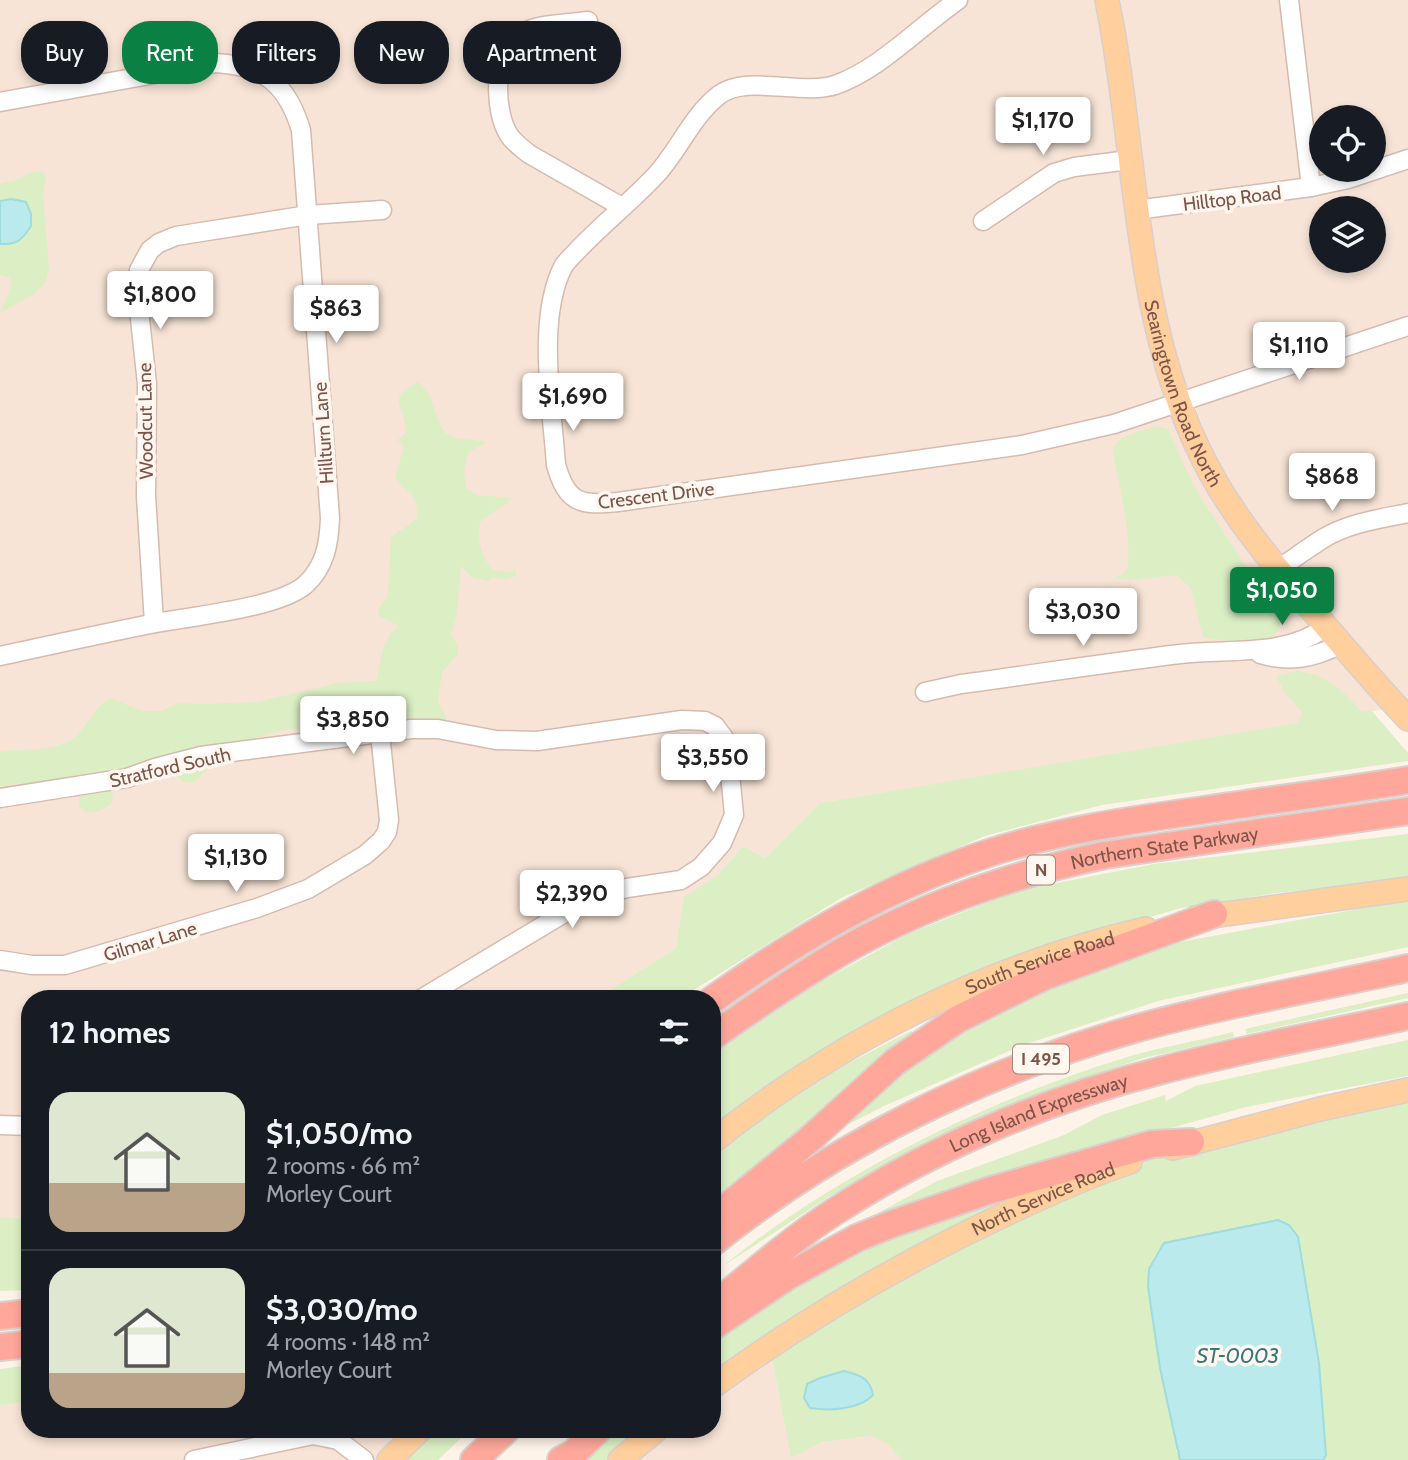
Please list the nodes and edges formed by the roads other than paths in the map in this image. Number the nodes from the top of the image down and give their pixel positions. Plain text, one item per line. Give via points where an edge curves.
1 (958, 0) edge
2 (1107, 0) edge
3 (1289, 0) edge
4 (499, 84) edge
5 (0, 102) edge
6 (1408, 159) edge
7 (1129, 160) junction
8 (1311, 187) junction
9 (622, 208) junction
10 (382, 210) dead end
11 (1136, 210) junction
12 (307, 215) junction
13 (983, 220) dead end
14 (1408, 326) edge
15 (1178, 402) junction
16 (1408, 513) edge
17 (1278, 569) junction
18 (154, 623) junction
19 (1334, 635) junction
20 (0, 656) edge
21 (925, 692) dead end
22 (1408, 719) edge
23 (380, 733) junction
24 (1397, 782) edge
25 (0, 798) edge
26 (1408, 811) edge
27 (1408, 889) edge
28 (1214, 914) junction
29 (0, 960) edge
30 (1408, 968) edge
31 (436, 990) edge
32 (721, 994) edge
33 (1408, 1016) edge
34 (721, 1031) edge
35 (1408, 1090) edge
36 (0, 1125) edge
37 (21, 1126) edge
38 (721, 1135) edge
39 (1191, 1142) junction
40 (721, 1212) edge
41 (721, 1236) edge
42 (21, 1298) edge
43 (0, 1299) edge
44 (721, 1300) edge
45 (21, 1314) edge
46 (0, 1316) edge
47 (721, 1321) edge
48 (21, 1345) edge
49 (1, 1347) edge
50 (721, 1381) edge
51 (299, 1438) edge
52 (328, 1438) edge
53 (412, 1438) edge
54 (497, 1438) edge
55 (567, 1438) edge
56 (590, 1438) edge
57 (646, 1438) edge
58 (194, 1460) edge
59 (365, 1460) edge
60 (389, 1460) edge
61 (474, 1460) edge
62 (544, 1460) edge
63 (561, 1460) edge
64 (620, 1460) edge

1 - 9 street, Crescent Drive via 870,68 837,85 743,87 720,95 657,174
2 - 7 main road, Searingtown Road North
3 - 8 street
4 - 9 street via 504,124 517,144
5 - 12 street, Hillturn Lane via 204,64 239,64 257,70 278,85 295,110 301,130
6 - 8 street, Hilltop Road
7 - 11 main road, Searingtown Road North
7 - 13 street via 1054,173
8 - 11 street, Hilltop Road
9 - 15 street, Crescent Drive via 564,265 549,309 556,465 565,491 584,503 1021,445 1114,424
10 - 12 street, Woodcut Lane
11 - 15 main road, Searingtown Road North via 1157,323
12 - 18 street, Hillturn Lane via 330,518 324,558 303,587 278,599
12 - 18 street, Woodcut Lane via 176,236 150,250 139,270
14 - 15 street, Crescent Drive
15 - 17 main road, Searingtown Road North via 1221,491
16 - 17 street via 1343,529
17 - 19 main road, Searingtown Road North
18 - 20 street, Hillturn Lane
19 - 21 street via 1320,655 1307,658 1246,650 1185,653
19 - 22 main road, Searingtown Road North
23 - 25 street, Stratford South via 201,756 127,778
23 - 29 street, Gilmar Lane via 387,832 354,862 308,889 257,908 101,956 65,965
23 - 31 street, Stratford South via 439,729 496,740 537,741 682,720 705,721 724,738 734,815 722,844 708,860 681,880 591,897
24 - 32 highway, Northern State Parkway / N via 1088,827 992,852 849,913
26 - 34 highway, Northern State Parkway / N via 1105,855 995,884 934,906 866,939
27 - 28 main road, South Service Road
28 - 38 main road, South Service Road via 1078,947 939,1001 815,1068
28 - 40 highway via 1045,976 958,1020 895,1062
30 - 41 highway, I 495 via 1135,1029 1005,1074 946,1099 856,1147
33 - 44 highway, Long Island Expressway / I 495 via 1157,1071 1013,1120 920,1162 833,1212
35 - 39 main road, North Service Road
36 - 37 street
39 - 47 highway via 1152,1144 889,1224 788,1276
39 - 50 main road, North Service Road via 1070,1185 941,1246 840,1302
42 - 43 highway
45 - 46 highway
48 - 49 highway
51 - 58 street
52 - 59 street
53 - 60 main road
54 - 61 highway
55 - 62 highway
56 - 63 highway
57 - 64 main road

